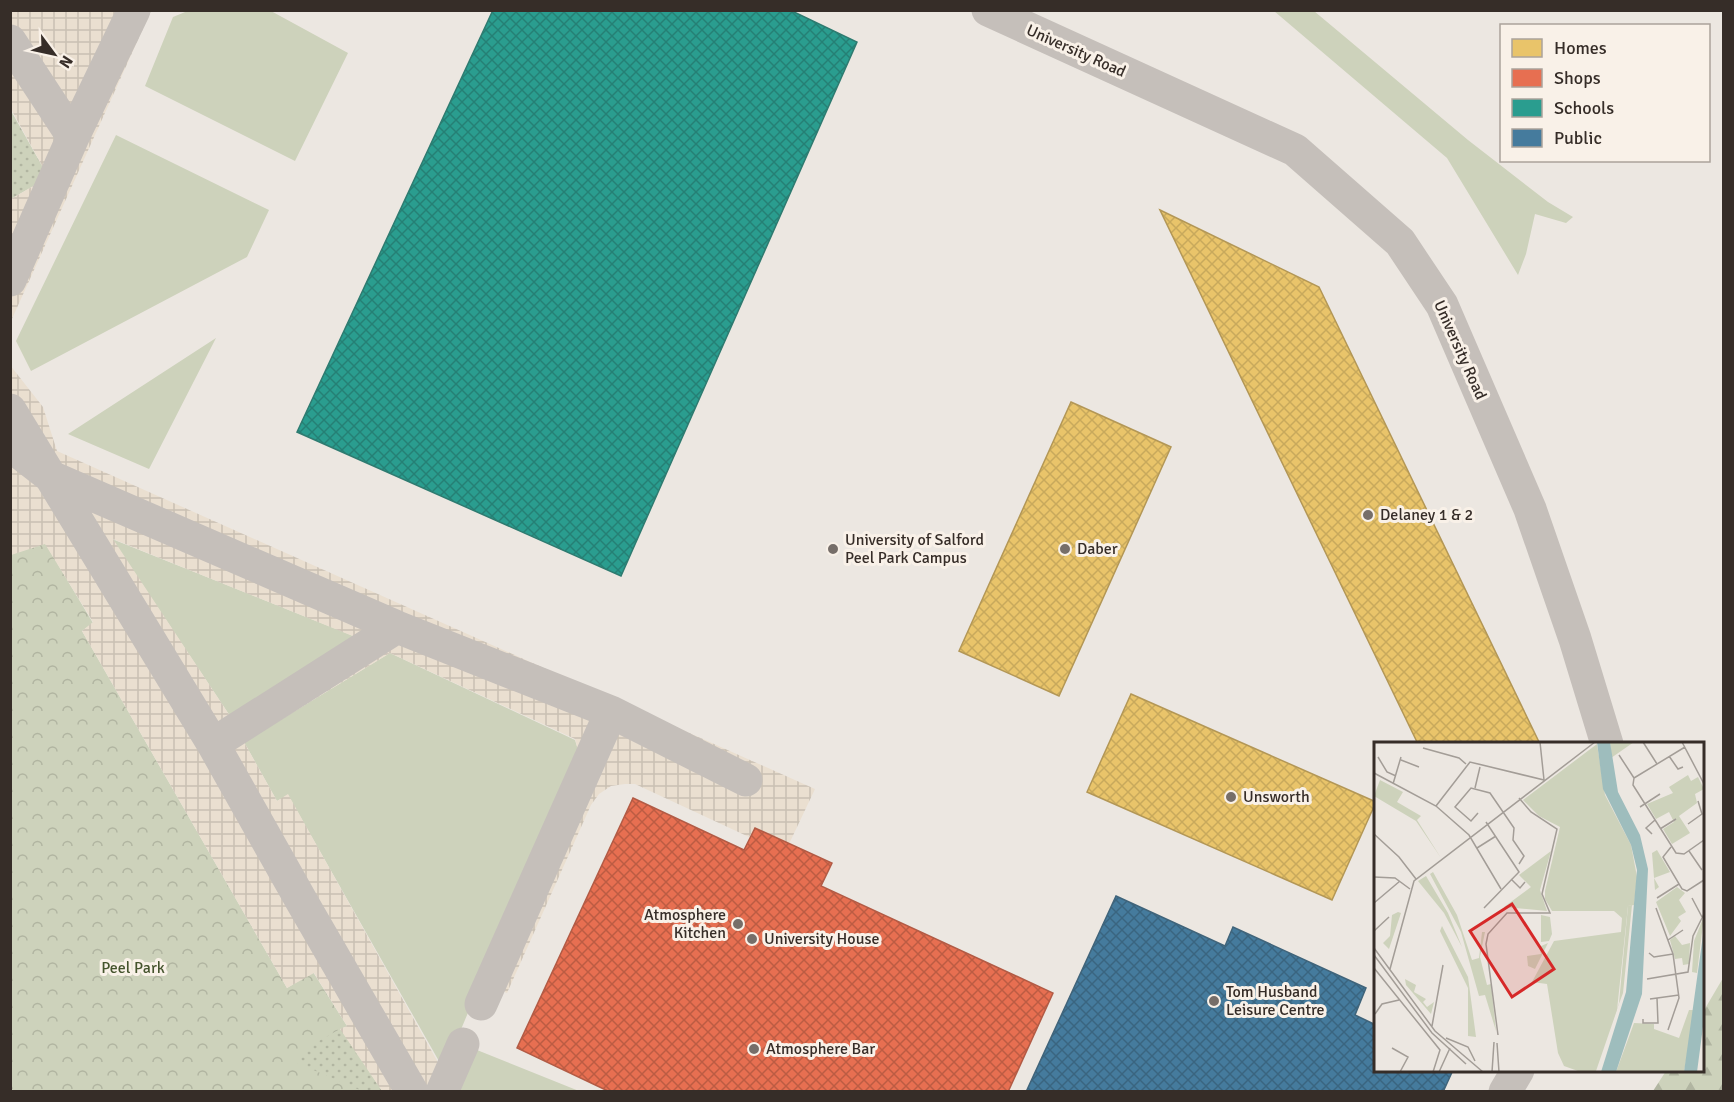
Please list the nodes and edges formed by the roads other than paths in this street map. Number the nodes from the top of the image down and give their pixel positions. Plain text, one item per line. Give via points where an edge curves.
1 (134, 10) edge
2 (988, 10) edge
3 (10, 41) edge
4 (73, 137) junction
5 (10, 280) edge
6 (10, 410) edge
7 (10, 445) edge
8 (51, 477) junction
9 (397, 627) junction
10 (611, 712) junction
11 (1606, 742) edge
12 (213, 744) junction
13 (746, 780) dead end
14 (481, 1004) dead end
15 (463, 1044) dead end
16 (1517, 1072) edge
17 (412, 1092) edge
18 (442, 1092) edge
19 (1505, 1092) edge

1 - 4 street
2 - 11 street, University Road via 1296,150 1400,242 1442,305 1530,509
3 - 4 street
4 - 5 street
6 - 8 street
7 - 8 street
8 - 9 street
8 - 12 street
9 - 10 street
9 - 12 street
10 - 13 street
10 - 14 street
12 - 17 street
15 - 18 street
16 - 19 street

